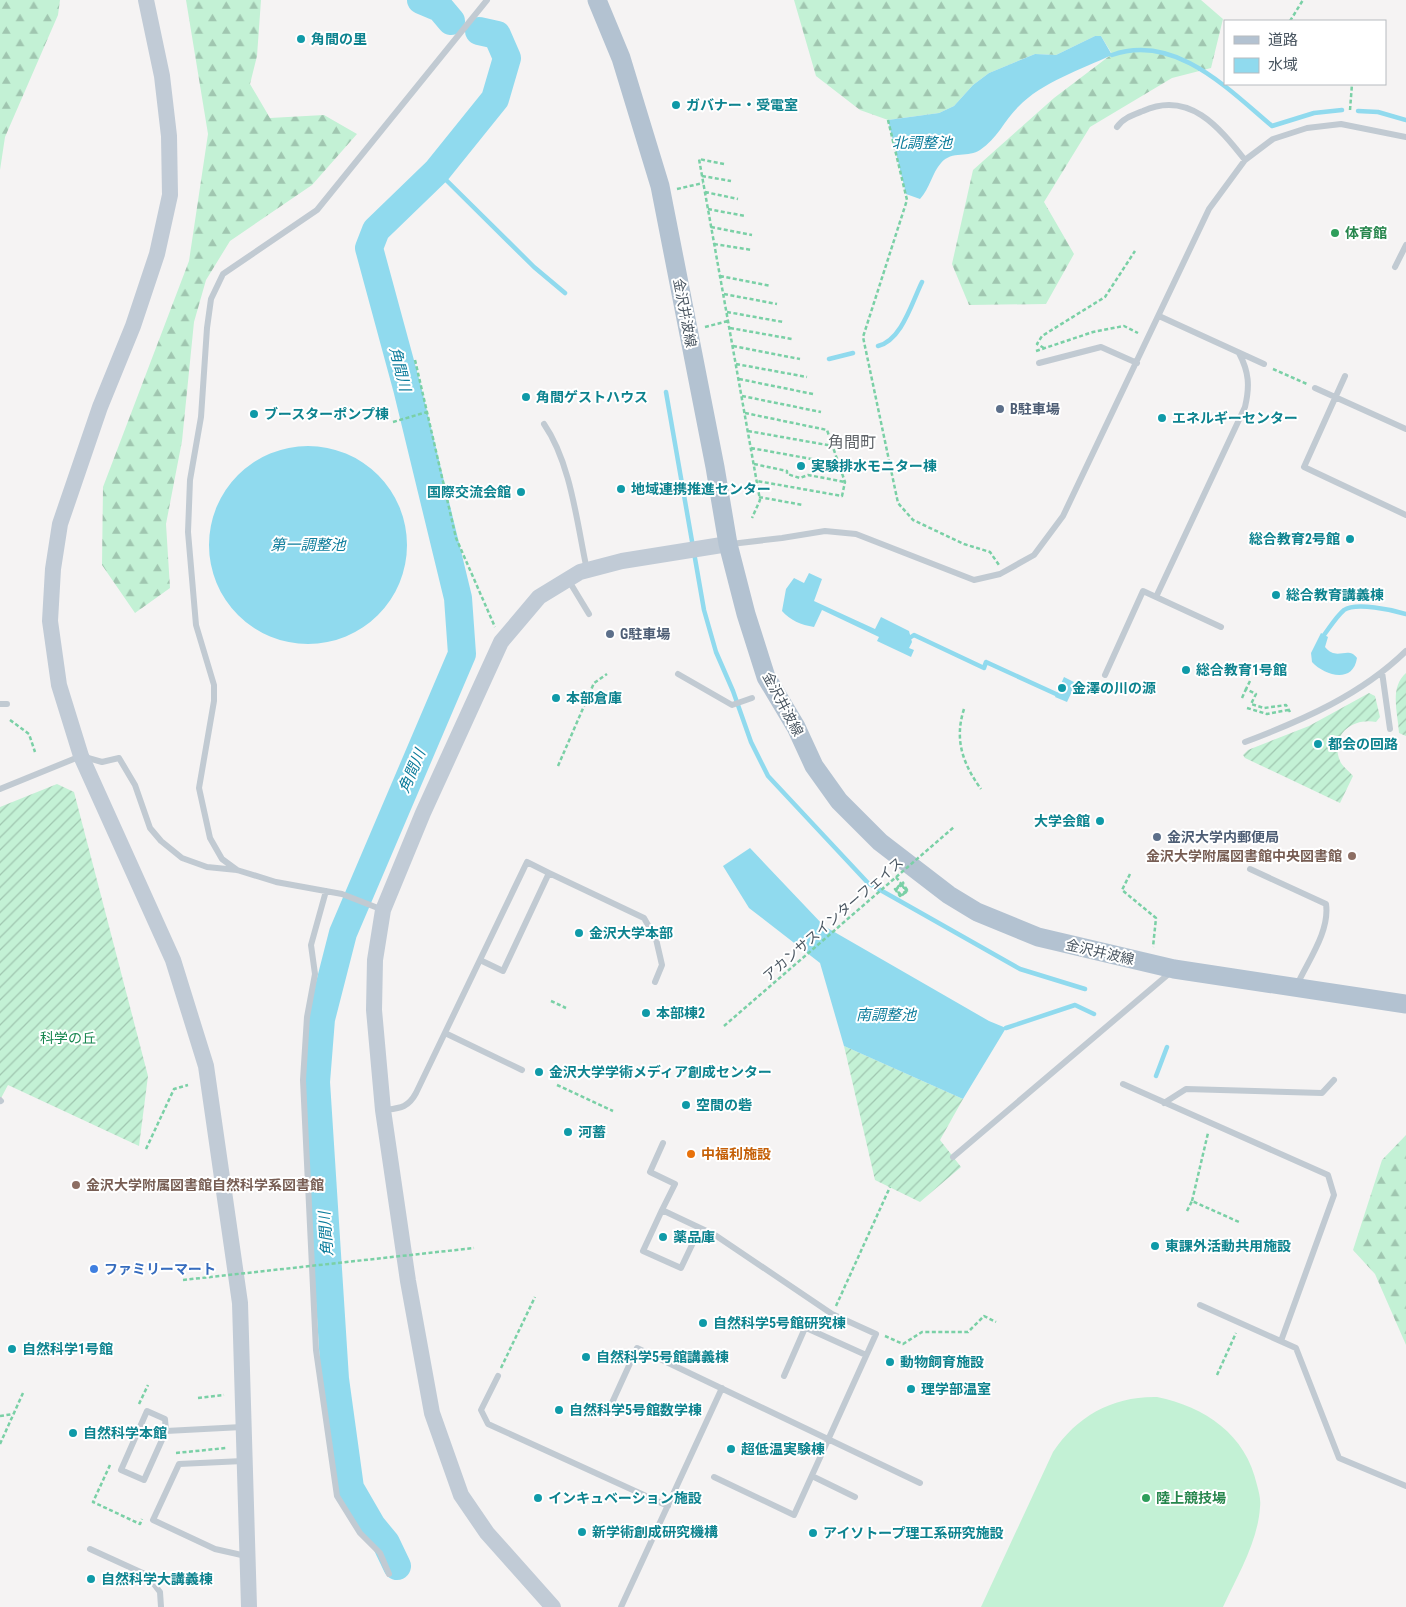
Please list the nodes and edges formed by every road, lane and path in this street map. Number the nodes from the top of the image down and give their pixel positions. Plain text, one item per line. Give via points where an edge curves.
1 (146, 0) edge
2 (487, 0) edge
3 (597, 0) edge
4 (1303, 0) edge
5 (1291, 20) edge
6 (1352, 85) edge
7 (1350, 110) dead end
8 (888, 120) dead end
9 (1117, 127) dead end
10 (1406, 137) edge
11 (1245, 160) junction
12 (724, 164) dead end
13 (702, 176) junction
14 (731, 181) dead end
15 (703, 183) junction
16 (676, 189) dead end
17 (705, 192) junction
18 (738, 199) dead end
19 (708, 209) junction
20 (745, 216) dead end
21 (711, 227) junction
22 (752, 235) dead end
23 (714, 244) junction
24 (1406, 244) edge
25 (752, 250) dead end
26 (1135, 250) dead end
27 (1395, 267) dead end
28 (720, 276) junction
29 (771, 286) dead end
30 (724, 294) junction
31 (777, 304) dead end
32 (727, 312) junction
33 (1159, 316) junction
34 (729, 321) junction
35 (783, 322) dead end
36 (705, 327) dead end
37 (730, 328) junction
38 (1138, 333) dead end
39 (792, 339) dead end
40 (733, 346) junction
41 (1044, 348) junction
42 (1036, 351) dead end
43 (1239, 353) junction
44 (800, 359) dead end
45 (414, 360) dead end
46 (1039, 363) dead end
47 (1137, 363) junction
48 (736, 364) junction
49 (1264, 364) joint
50 (1345, 376) dead end
51 (807, 377) dead end
52 (739, 379) junction
53 (1315, 388) joint
54 (813, 394) dead end
55 (742, 396) junction
56 (1336, 397) junction
57 (821, 412) dead end
58 (426, 413) junction
59 (745, 413) junction
60 (393, 422) dead end
61 (544, 424) dead end
62 (1406, 429) edge
63 (748, 431) junction
64 (833, 446) junction
65 (751, 448) junction
66 (754, 464) junction
67 (839, 464) junction
68 (757, 481) junction
69 (845, 482) junction
70 (759, 497) junction
71 (804, 505) dead end
72 (1406, 515) edge
73 (752, 518) dead end
74 (728, 544) junction
75 (587, 571) junction
76 (1004, 572) junction
77 (568, 580) junction
78 (1156, 597) junction
79 (589, 614) dead end
80 (1221, 627) dead end
81 (501, 642) junction
82 (1405, 653) edge
83 (1382, 672) junction
84 (607, 674) dead end
85 (678, 674) dead end
86 (1104, 674) dead end
87 (1250, 681) dead end
88 (1246, 689) junction
89 (1242, 698) dead end
90 (750, 699) dead end
91 (1247, 708) dead end
92 (964, 709) dead end
93 (1288, 710) junction
94 (10, 720) dead end
95 (1295, 722) junction
96 (1390, 729) dead end
97 (1245, 742) dead end
98 (35, 752) dead end
99 (81, 756) junction
100 (558, 766) dead end
101 (0, 789) edge
102 (981, 789) dead end
103 (954, 826) dead end
104 (1250, 869) dead end
105 (236, 870) junction
106 (549, 873) junction
107 (1130, 874) dead end
108 (896, 877) junction
109 (903, 884) junction
110 (326, 890) junction
111 (383, 910) junction
112 (1153, 948) dead end
113 (480, 960) junction
114 (1174, 969) junction
115 (655, 982) dead end
116 (1296, 988) junction
117 (551, 1002) dead end
118 (1406, 1004) edge
119 (566, 1008) dead end
120 (724, 1026) dead end
121 (445, 1033) junction
122 (522, 1070) dead end
123 (1334, 1080) dead end
124 (1123, 1084) dead end
125 (188, 1085) dead end
126 (557, 1085) dead end
127 (1164, 1103) junction
128 (383, 1110) junction
129 (614, 1111) dead end
130 (1210, 1124) junction
131 (662, 1143) dead end
132 (146, 1149) dead end
133 (953, 1157) dead end
134 (890, 1188) dead end
135 (1192, 1201) junction
136 (662, 1210) junction
137 (1187, 1211) dead end
138 (1239, 1222) dead end
139 (700, 1228) junction
140 (474, 1248) dead end
141 (183, 1280) dead end
142 (535, 1297) dead end
143 (1200, 1305) dead end
144 (832, 1314) junction
145 (793, 1322) dead end
146 (996, 1322) dead end
147 (1240, 1323) junction
148 (805, 1328) junction
149 (876, 1334) junction
150 (1281, 1341) junction
151 (866, 1355) junction
152 (1217, 1374) dead end
153 (498, 1376) joint
154 (784, 1376) dead end
155 (722, 1388) junction
156 (23, 1392) dead end
157 (224, 1395) dead end
158 (198, 1398) dead end
159 (611, 1405) dead end
160 (13, 1414) junction
161 (0, 1416) edge
162 (244, 1427) junction
163 (166, 1431) junction
164 (829, 1438) junction
165 (0, 1444) edge
166 (245, 1461) junction
167 (714, 1476) dead end
168 (812, 1476) junction
169 (920, 1483) dead end
170 (1406, 1486) edge
171 (855, 1496) dead end
172 (668, 1506) junction
173 (90, 1549) dead end
174 (247, 1556) junction
175 (389, 1574) dead end
176 (161, 1607) edge
177 (249, 1607) edge
178 (553, 1607) edge
179 (622, 1607) edge

1 - 99 street via 162,76 169,136 170,195 158,254 60,524 53,569 50,621 59,685
2 - 105 lane via 317,210 223,274 212,299 201,417 190,480 188,532 196,625 214,685 199,788 210,838 222,859
3 - 74 main road, 金沢井波線 via 624,67 660,186
4 - 5 path
6 - 7 path
8 - 76 path via 907,200 863,337 898,503 913,520 964,544 990,552
9 - 11 lane via 1122,120 1150,108 1173,104 1213,122
10 - 11 lane via 1341,124 1307,128 1273,139
11 - 33 lane via 1210,209
12 - 13 path via 699,159
13 - 14 path
13 - 15 path
15 - 16 path
15 - 17 path
17 - 18 path
17 - 19 path
19 - 20 path
19 - 21 path
21 - 22 path
21 - 23 path
23 - 25 path
23 - 28 path
24 - 27 lane
26 - 41 path via 1105,297 1042,336 1036,344
28 - 29 path
28 - 30 path
30 - 31 path
30 - 32 path
32 - 34 path
32 - 35 path
33 - 43 lane
33 - 47 lane
34 - 36 path
34 - 37 path
37 - 39 path
37 - 40 path
38 - 41 path via 1124,326
40 - 44 path
40 - 48 path
41 - 42 path
43 - 49 lane
43 - 78 lane via 1248,369 1250,388 1245,406
45 - 58 path
46 - 47 lane via 1101,347
47 - 76 lane via 1063,516 1034,555
48 - 51 path
48 - 52 path
49 - 53 path
50 - 56 lane
52 - 54 path
52 - 55 path
53 - 56 lane
55 - 57 path
55 - 59 path
56 - 62 lane
56 - 72 lane via 1304,467
58 - 60 path
58 - 81 path via 456,538
59 - 63 path
59 - 64 path via 827,430
61 - 75 lane via 562,461
63 - 64 path
63 - 65 path
64 - 67 path
65 - 66 path
65 - 67 path
66 - 68 path
66 - 69 path via 788,471 787,474 800,478 808,475
67 - 69 path
68 - 69 path via 842,496
68 - 70 path
70 - 71 path
70 - 73 path
74 - 75 street via 622,561
74 - 76 lane via 825,531 856,534 974,580
74 - 114 main road, 金沢井波線 via 766,677 796,727 814,766 839,801 880,842 948,895 977,912 1038,937
75 - 77 street
77 - 79 lane
77 - 81 street via 539,597
78 - 80 lane
78 - 86 lane via 1144,591
81 - 111 street
82 - 83 lane
83 - 95 lane via 1334,704
83 - 96 lane
84 - 100 path via 594,683
85 - 90 lane via 732,705
87 - 88 path
88 - 89 path
88 - 93 path via 1256,694 1251,704 1264,708 1286,705
91 - 93 path via 1267,714
92 - 102 path via 959,729 960,749
93 - 95 path
94 - 98 path via 29,734
95 - 97 lane
99 - 101 lane
99 - 105 lane via 102,762 119,758 135,785 150,828 182,858 207,867
99 - 162 street via 173,960 206,1066 240,1303
103 - 108 path, アカンサスインターフェイス, bridge
104 - 116 lane via 1326,904 1328,916 1323,931
105 - 110 lane via 276,882
106 - 113 lane via 526,862
106 - 113 lane via 503,971
106 - 115 lane via 644,918 656,939 662,965
107 - 112 path via 1122,890 1156,918
108 - 109 path, bridge
108 - 120 path, アカンサスインターフェイス, bridge
109 - 109 path via 895,889 900,896 908,891 903,884 896,889 900,896 907,891 902,885 896,889 901,895 906,891
110 - 111 lane
110 - 175 lane via 311,945 315,974 307,1017 303,1080 316,1350 336,1496 360,1534 380,1553
111 - 128 street via 375,960 374,1010
113 - 121 lane
114 - 116 main road, 金沢井波線
114 - 133 lane
116 - 118 main road, 金沢井波線
117 - 119 path
121 - 122 lane
121 - 128 lane via 410,1103 404,1108
123 - 127 lane via 1322,1093 1186,1090
124 - 127 lane
125 - 132 path via 174,1089
126 - 129 path
127 - 130 lane
128 - 178 street via 408,1281 435,1422 461,1495 487,1533
130 - 135 path
130 - 150 lane via 1328,1175 1334,1194
131 - 136 lane via 650,1172 675,1184
134 - 144 path
135 - 137 path
135 - 138 path
136 - 139 lane
136 - 139 lane via 644,1251 681,1268
139 - 144 lane
140 - 141 path, bridge
142 - 153 path
143 - 147 lane
144 - 149 lane
145 - 148 lane
146 - 149 path via 984,1316 968,1332 922,1332 903,1344
147 - 150 lane
147 - 152 path
148 - 151 lane
148 - 154 lane
149 - 151 lane
150 - 170 lane via 1296,1348 1339,1458
151 - 164 lane
153 - 172 lane via 481,1410 488,1424
155 - 159 lane via 637,1348
155 - 164 lane
155 - 172 lane
156 - 160 path
157 - 158 path
160 - 161 path
160 - 165 path
162 - 163 lane
162 - 166 street
163 - 163 lane via 144,1480 122,1470 147,1411 165,1419
164 - 168 lane
164 - 169 lane
166 - 174 street
166 - 174 lane via 179,1464 153,1520 216,1549
167 - 168 lane via 794,1515
168 - 171 lane
172 - 179 lane
173 - 176 lane via 147,1575 160,1592
174 - 177 street

